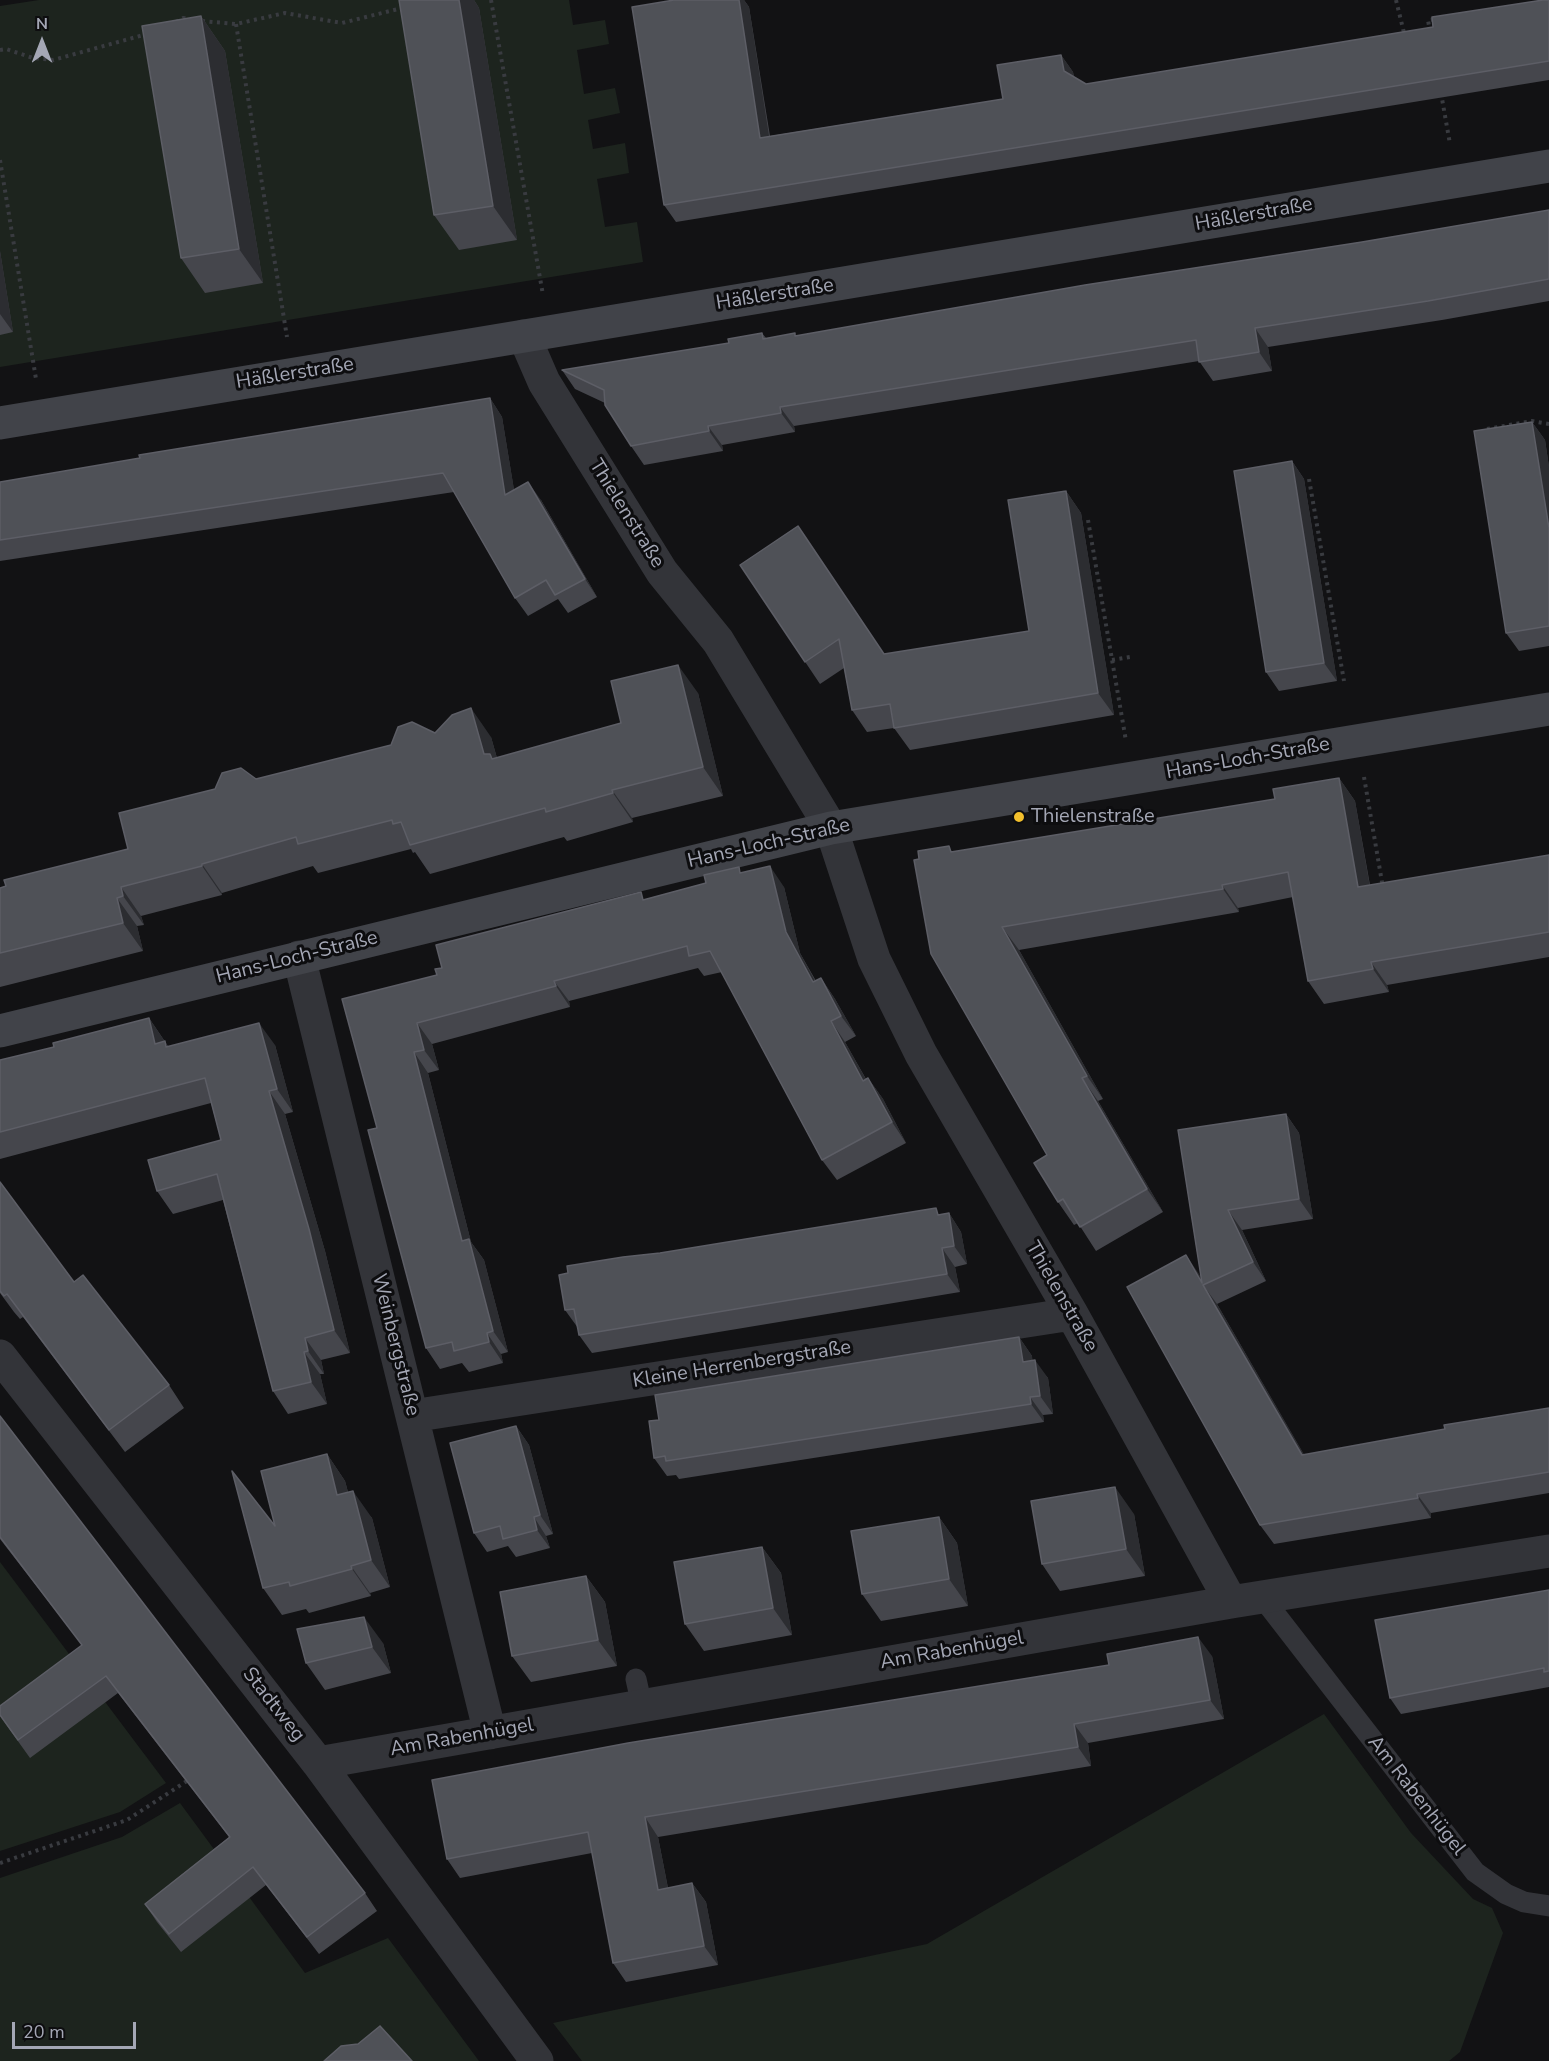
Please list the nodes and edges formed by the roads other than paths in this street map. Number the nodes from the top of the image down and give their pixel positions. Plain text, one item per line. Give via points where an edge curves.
1 (1549, 166) edge
2 (537, 334) junction
3 (0, 423) edge
4 (1549, 709) edge
5 (831, 828) junction
6 (299, 957) junction
7 (0, 1031) edge
8 (1072, 1314) junction
9 (0, 1356) edge
10 (412, 1416) junction
11 (1549, 1551) edge
12 (1247, 1599) junction
13 (490, 1733) junction
14 (318, 1763) junction
15 (1549, 1906) edge
16 (537, 2061) edge

1 - 2 street, Häßlerstraße
2 - 3 street, Häßlerstraße
2 - 5 street, Thielenstraße via 544,382 662,572 718,641
4 - 5 street, Hans-Loch-Straße
5 - 6 street, Hans-Loch-Straße
5 - 8 street, Thielenstraße via 874,959 921,1054
6 - 7 street, Hans-Loch-Straße
6 - 10 street, Weinbergstraße
8 - 10 street, Kleine Herrenbergstraße
8 - 12 street, Thielenstraße
9 - 14 street, Stadtweg
10 - 13 street, Weinbergstraße
11 - 12 street, Am Rabenhügel
12 - 13 street, Am Rabenhügel via 639,1693
12 - 15 lane, Am Rabenhügel via 1475,1872 1506,1894
13 - 14 street, Am Rabenhügel
14 - 16 street, Stadtweg

